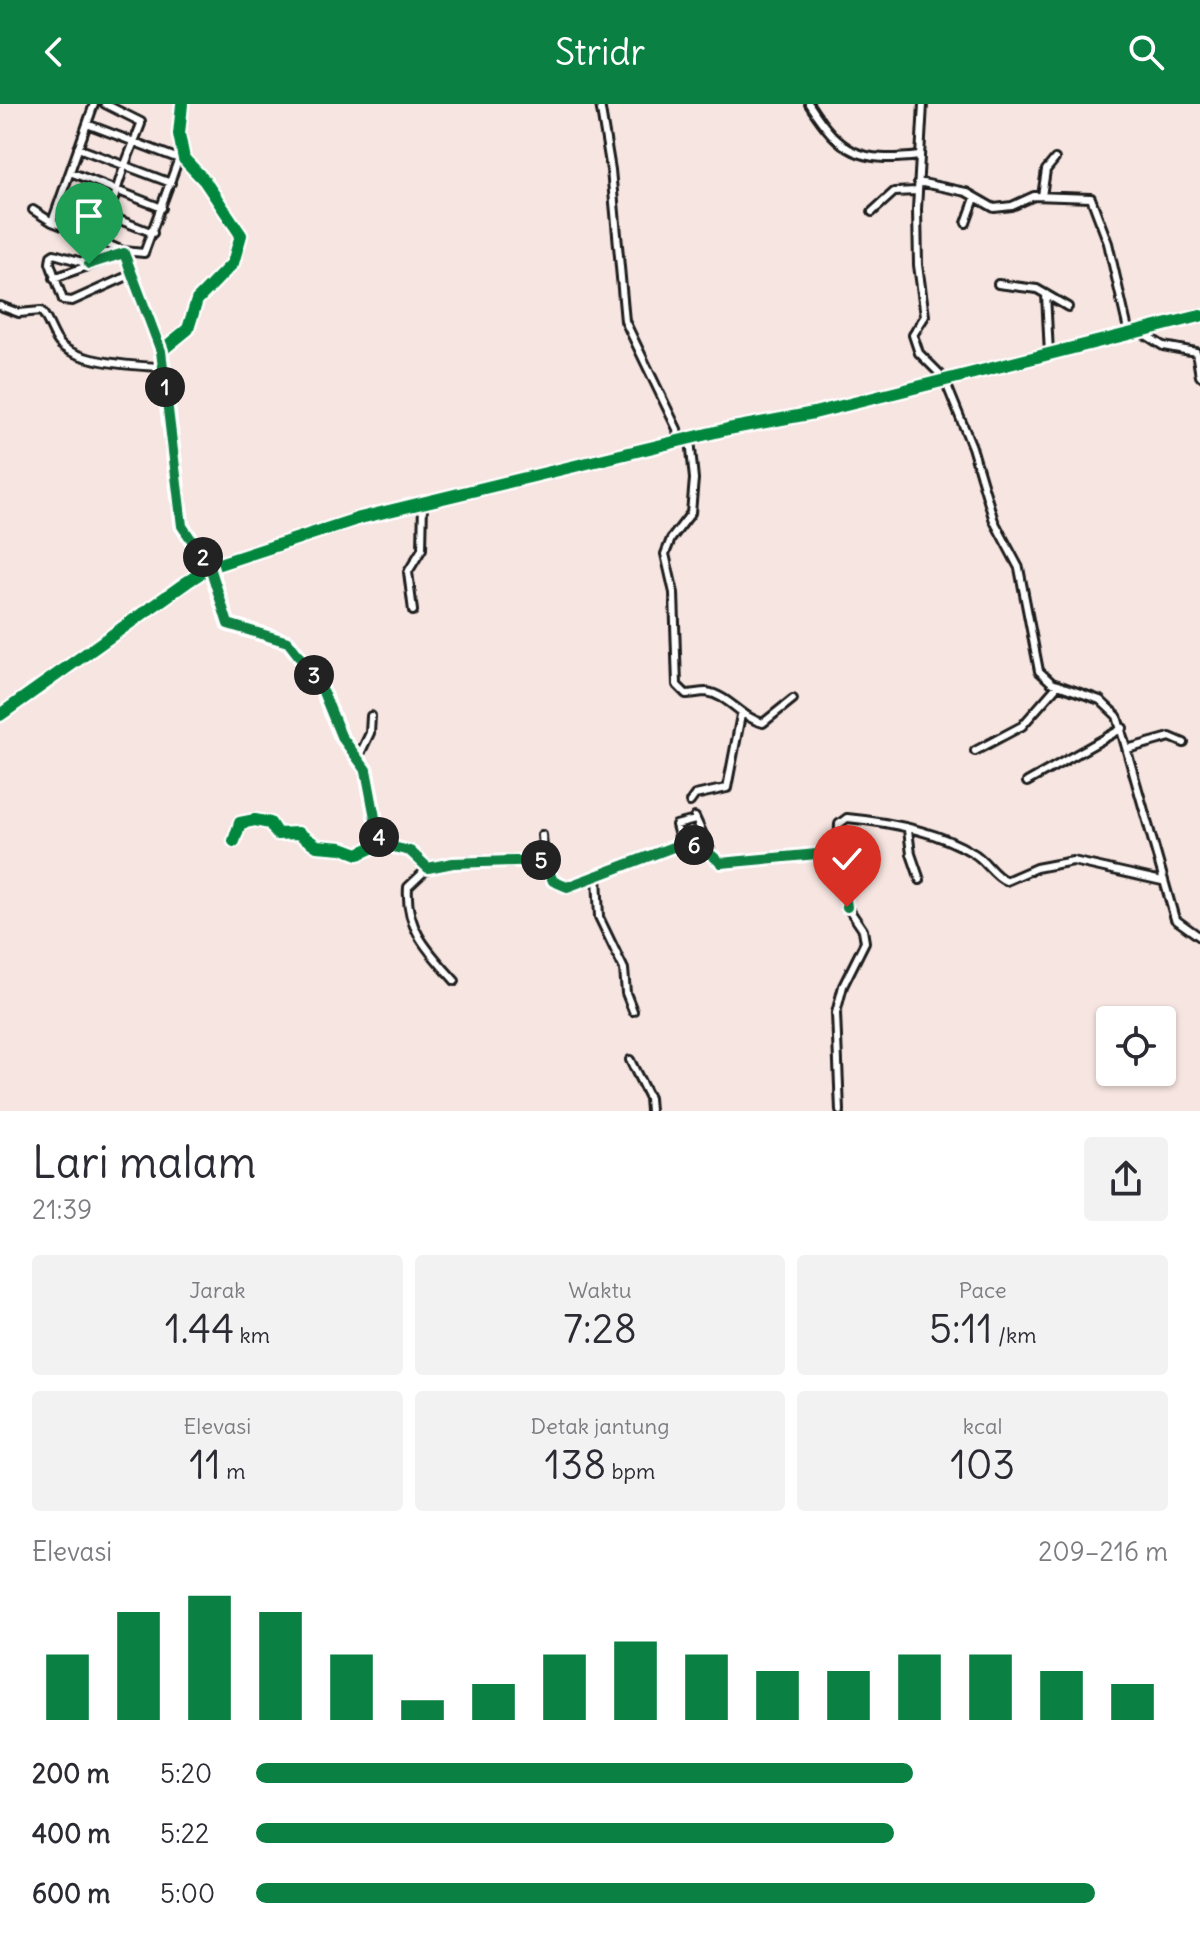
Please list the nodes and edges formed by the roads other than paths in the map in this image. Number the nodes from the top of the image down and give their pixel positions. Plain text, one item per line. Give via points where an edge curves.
1 (94, 104) edge
2 (105, 104) edge
3 (182, 104) edge
4 (600, 104) edge
5 (809, 104) edge
6 (923, 104) edge
7 (87, 124) junction
8 (134, 141) junction
9 (78, 148) junction
10 (180, 156) junction
11 (919, 156) junction
12 (1055, 159) dead end
13 (125, 165) junction
14 (70, 172) junction
15 (918, 182) junction
16 (171, 183) junction
17 (117, 190) junction
18 (917, 191) junction
19 (1042, 196) junction
20 (61, 197) junction
21 (975, 198) junction
22 (162, 208) junction
23 (33, 210) dead end
24 (872, 212) dead end
25 (108, 214) junction
26 (52, 222) junction
27 (966, 223) dead end
28 (153, 233) junction
29 (98, 240) junction
30 (124, 252) junction
31 (89, 264) junction
32 (132, 274) junction
33 (54, 278) junction
34 (998, 284) dead end
35 (1046, 294) junction
36 (0, 306) edge
37 (1068, 307) dead end
38 (1200, 316) edge
39 (1141, 332) junction
40 (1129, 334) junction
41 (161, 351) junction
42 (1049, 354) junction
43 (162, 367) junction
44 (1200, 376) edge
45 (944, 378) junction
46 (690, 439) junction
47 (678, 441) junction
48 (423, 502) junction
49 (210, 567) junction
50 (413, 611) dead end
51 (1058, 685) junction
52 (793, 699) dead end
53 (0, 715) edge
54 (741, 715) junction
55 (371, 716) dead end
56 (1123, 728) junction
57 (1184, 743) dead end
58 (1127, 749) junction
59 (975, 751) dead end
60 (358, 758) junction
61 (1027, 782) dead end
62 (690, 802) dead end
63 (908, 830) junction
64 (542, 835) dead end
65 (234, 841) dead end
66 (380, 844) junction
67 (681, 844) junction
68 (711, 852) junction
69 (838, 852) junction
70 (538, 860) junction
71 (428, 868) junction
72 (597, 876) junction
73 (920, 880) dead end
74 (1162, 881) junction
75 (1200, 937) edge
76 (455, 981) dead end
77 (633, 1011) dead end
78 (630, 1060) dead end
79 (650, 1111) edge
80 (840, 1111) edge

1 - 7 street
2 - 8 street via 140,118
3 - 10 street
4 - 47 street via 625,321
5 - 11 street via 835,139 861,157
6 - 11 street
7 - 8 street
7 - 9 street
8 - 10 street
8 - 13 street
9 - 13 street
9 - 14 street
10 - 16 street
10 - 41 street via 241,235 233,263 197,300 188,329
11 - 15 street
12 - 19 street via 1046,170
13 - 16 street
13 - 17 street
14 - 17 street
14 - 20 street
15 - 18 street
15 - 21 street
16 - 22 street
17 - 22 street
17 - 25 street
18 - 24 street via 894,192
18 - 45 street via 925,316 913,340
19 - 21 street via 1003,208
19 - 40 street via 1076,195 1094,201
20 - 25 street
20 - 26 street
21 - 27 street
22 - 28 street
23 - 26 street
25 - 28 street
25 - 29 street
26 - 29 street
28 - 30 street via 142,254
29 - 30 street
29 - 31 street
30 - 31 street
30 - 32 street
31 - 33 street
31 - 33 street via 52,255
32 - 33 street via 69,302
32 - 41 street
34 - 35 street
35 - 37 street
35 - 42 street
36 - 43 street via 19,313 41,311 69,350 127,365
38 - 39 street
39 - 40 street
39 - 44 street via 1163,346 1196,352
40 - 42 street
41 - 43 street
42 - 45 street
43 - 49 street via 182,526
45 - 46 street
45 - 51 street via 994,521 1019,568 1039,671
46 - 47 street
46 - 54 street via 691,513 665,549 674,593 675,680 682,692 712,694
47 - 48 street
48 - 49 street
48 - 50 street via 422,549 408,572
49 - 53 street
49 - 60 street via 228,624 292,645 319,682 341,736
51 - 56 street via 1106,703
51 - 59 street via 1022,726
52 - 54 street via 763,723
54 - 62 street via 727,788 695,795
55 - 60 street via 370,733
56 - 58 street
56 - 61 street
57 - 58 street via 1170,737
58 - 74 street
60 - 66 street via 366,770
63 - 69 street via 843,819
63 - 73 street
63 - 74 street via 963,847 1006,881 1073,861
64 - 70 street
65 - 66 street via 238,825 255,820 270,823 277,834 298,833 321,847 360,854
66 - 71 street via 410,851
67 - 68 street
67 - 68 street via 676,825 695,819
67 - 72 street
68 - 69 street via 721,863
69 - 80 street via 846,905 865,942 836,1013
70 - 71 street
70 - 72 street via 563,887
71 - 76 street via 408,887 409,917 418,941
72 - 77 street via 599,917
74 - 75 street via 1176,922
78 - 79 street

